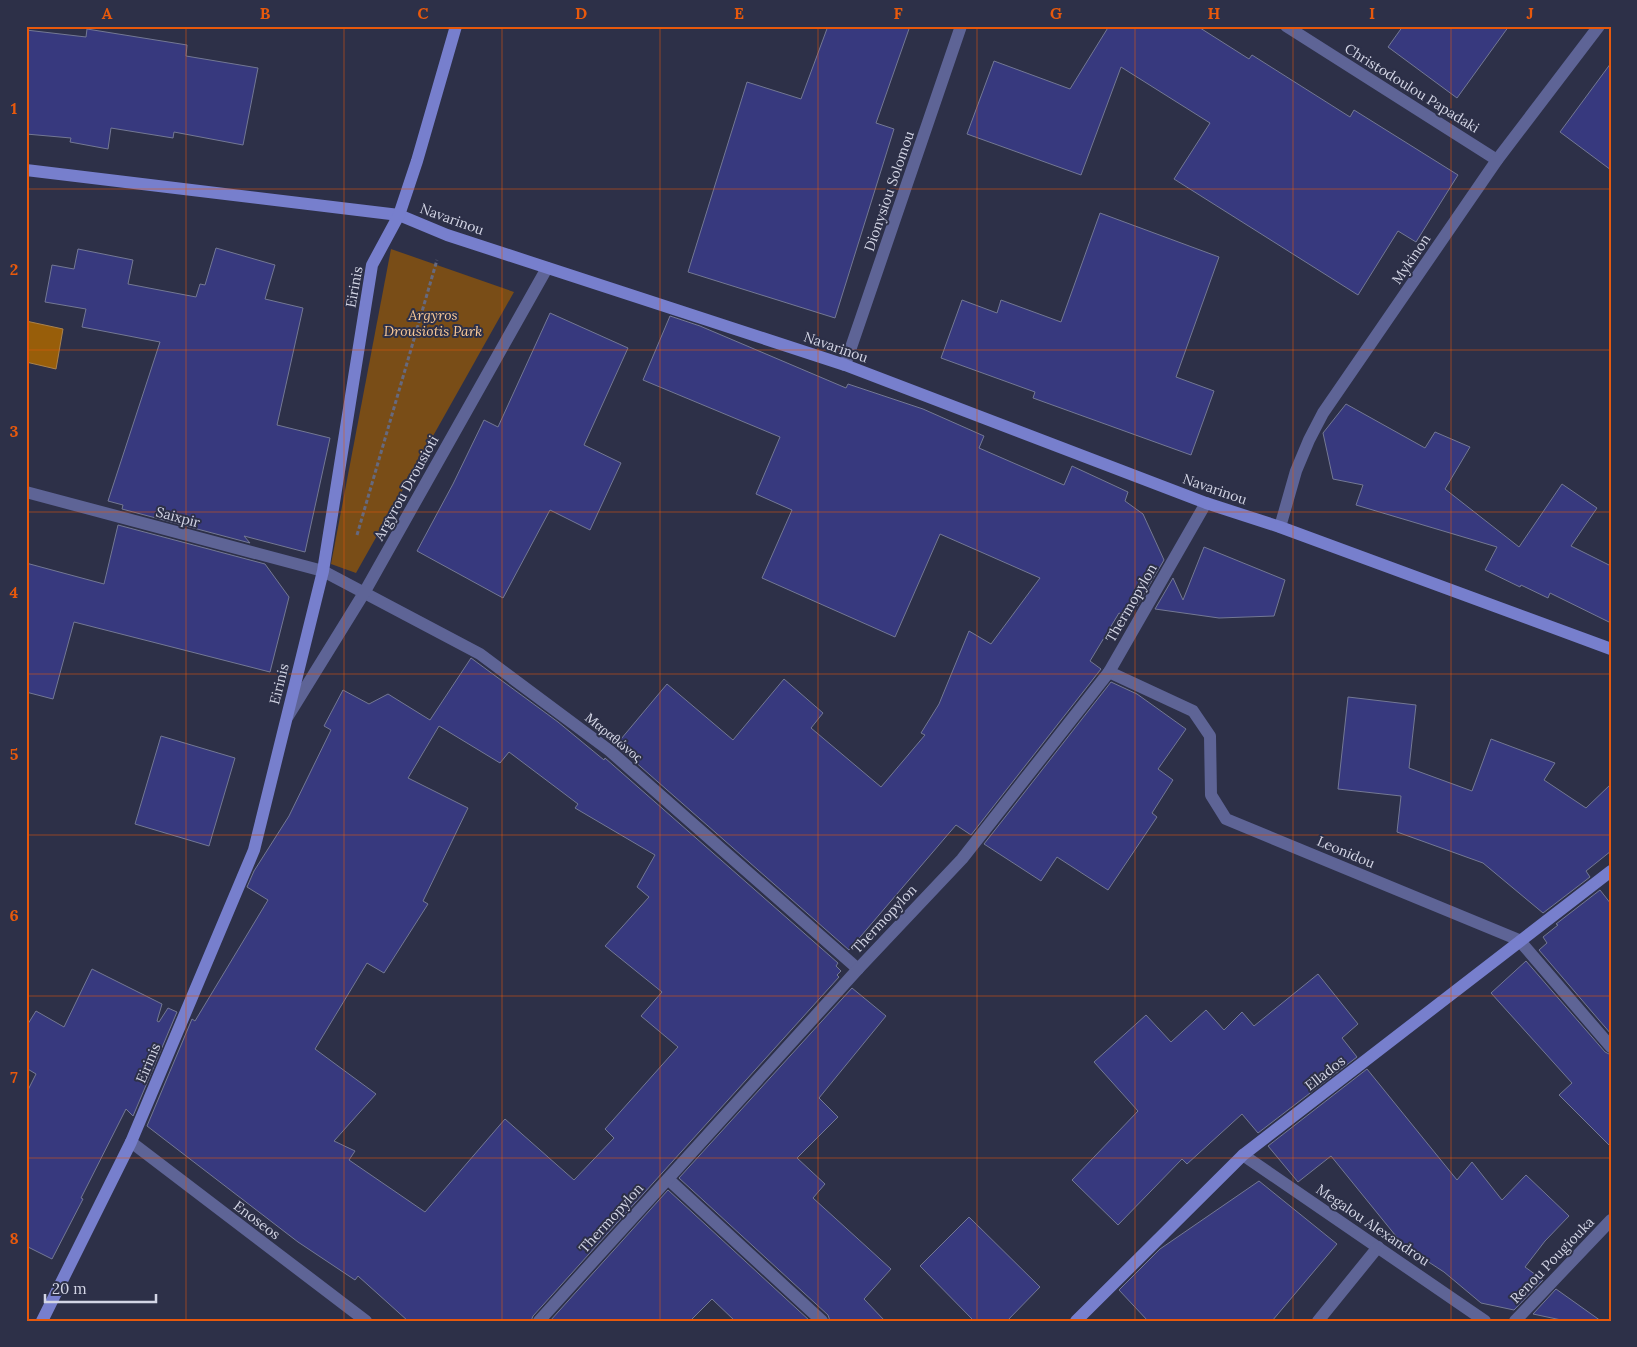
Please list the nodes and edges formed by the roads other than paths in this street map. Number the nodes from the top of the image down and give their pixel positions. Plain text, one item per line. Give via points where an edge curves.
1 (456, 26) edge
2 (961, 26) edge
3 (1286, 26) edge
4 (1599, 26) edge
5 (1497, 160) junction
6 (26, 170) edge
7 (399, 215) junction
8 (547, 268) junction
9 (845, 365) junction
10 (26, 492) edge
11 (1206, 503) junction
12 (1280, 527) junction
13 (323, 571) junction
14 (364, 593) junction
15 (1611, 649) edge
16 (1109, 672) junction
17 (286, 720) junction
18 (1611, 870) edge
19 (1519, 940) junction
20 (858, 969) junction
21 (1611, 1046) edge
22 (131, 1142) junction
23 (1243, 1155) junction
24 (668, 1179) junction
25 (1611, 1220) edge
26 (1378, 1247) junction
27 (42, 1321) edge
28 (366, 1321) edge
29 (539, 1321) edge
30 (822, 1321) edge
31 (1076, 1321) edge
32 (1318, 1321) edge
33 (1486, 1321) edge
34 (1515, 1321) edge

1 - 7 street, Eirinis
2 - 9 street, Dionysiou Solomou
3 - 5 street, Christodoulou Papadaki
4 - 5 street, Mykinon
5 - 12 street, Mykinon via 1323,413 1296,471
6 - 7 street, Navarinou
7 - 8 street, Navarinou via 447,235
7 - 13 street, Eirinis via 372,265
8 - 9 street, Navarinou
8 - 14 street, Argyrou Drousioti
9 - 11 street, Navarinou
10 - 13 street, Saixpir
11 - 12 street, Navarinou
11 - 16 street, Thermopylon
12 - 15 street, Navarinou
13 - 14 street, Μαραθώνος
13 - 17 street, Eirinis
14 - 17 street, Argyrou Drousioti
14 - 20 street, Μαραθώνος via 480,654 595,740
16 - 19 street, Leonidou via 1192,711 1210,736 1211,795 1226,819
16 - 20 street, Thermopylon via 962,859
17 - 22 street, Eirinis via 254,850
18 - 19 street, Ellados
19 - 21 street, Leonidou
19 - 23 street, Ellados
20 - 24 street, Thermopylon
22 - 27 street, Eirinis
22 - 28 street, Enoseos
23 - 26 street, Megalou Alexandrou
23 - 31 street, Ellados
24 - 29 street, Thermopylon
24 - 30 street
25 - 34 street, Renou Pougiouka
26 - 32 street
26 - 33 street, Megalou Alexandrou

